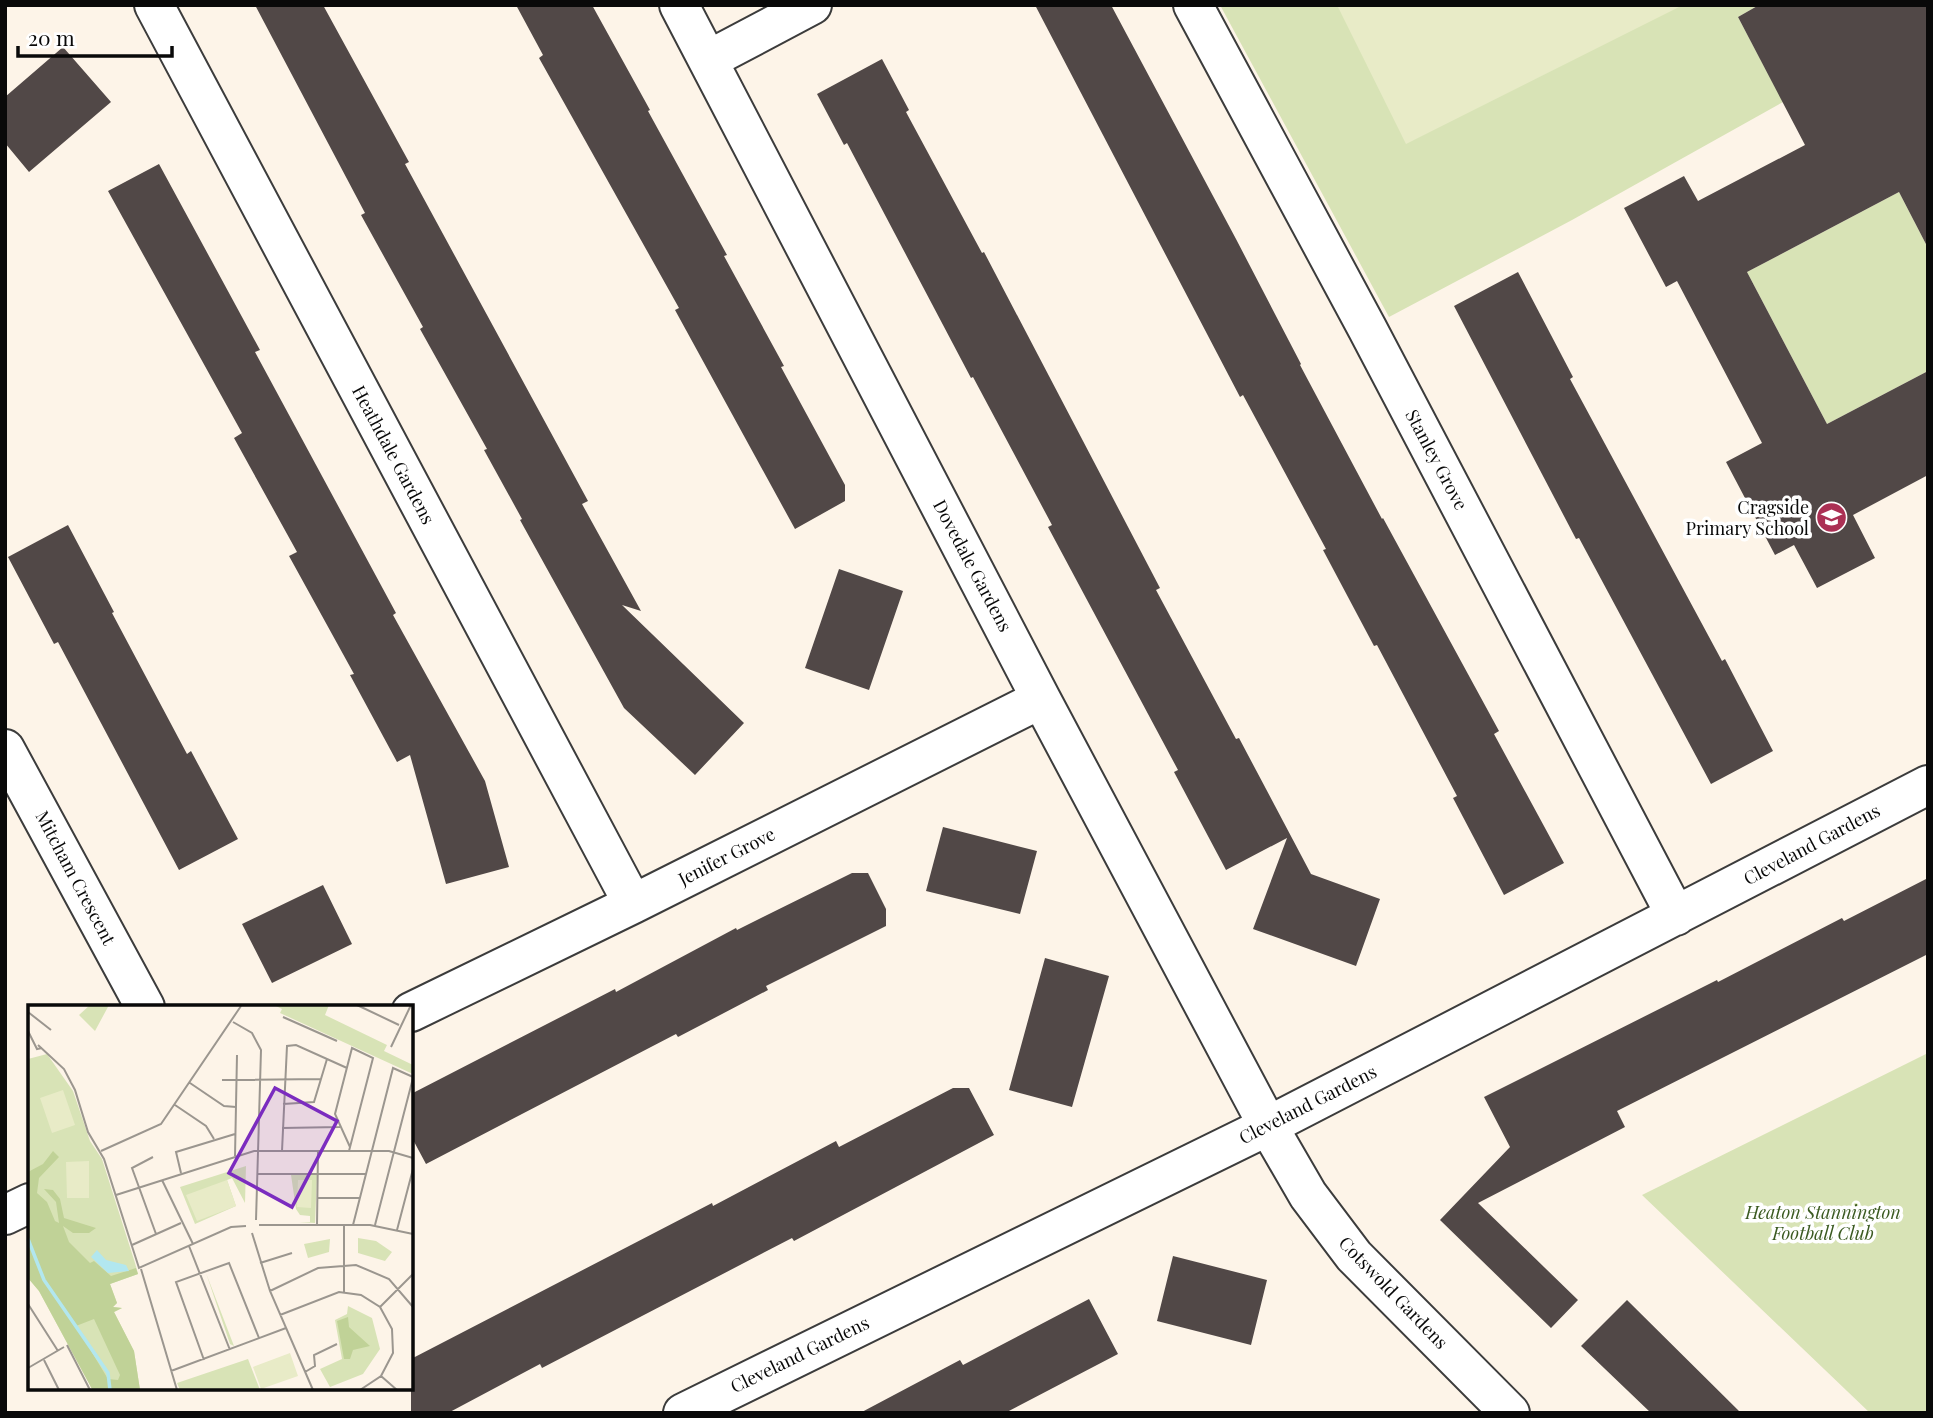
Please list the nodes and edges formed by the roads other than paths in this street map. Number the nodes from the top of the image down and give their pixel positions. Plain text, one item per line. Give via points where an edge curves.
1 (154, 5) edge
2 (679, 5) edge
3 (812, 5) edge
4 (1193, 5) edge
5 (708, 60) junction
6 (1041, 699) junction
7 (5, 749) edge
8 (1928, 785) edge
9 (632, 904) junction
10 (1676, 916) junction
11 (144, 1005) edge
12 (413, 1011) edge
13 (1268, 1126) junction
14 (28, 1204) edge
15 (5, 1215) edge
16 (682, 1413) edge
17 (1510, 1413) edge

1 - 9 street, Heathdale Gardens
2 - 5 street, Dovedale Gardens
3 - 5 street
4 - 10 street, Stanley Grove
5 - 6 street, Dovedale Gardens
6 - 9 street, Jenifer Grove
6 - 13 street, Dovedale Gardens
7 - 11 street, Mitcham Crescent
8 - 10 street, Cleveland Gardens
9 - 12 street, Jenifer Grove
10 - 13 street, Cleveland Gardens
13 - 16 street, Cleveland Gardens
13 - 17 street, Cotswold Gardens via 1308,1195 1354,1256
14 - 15 street

